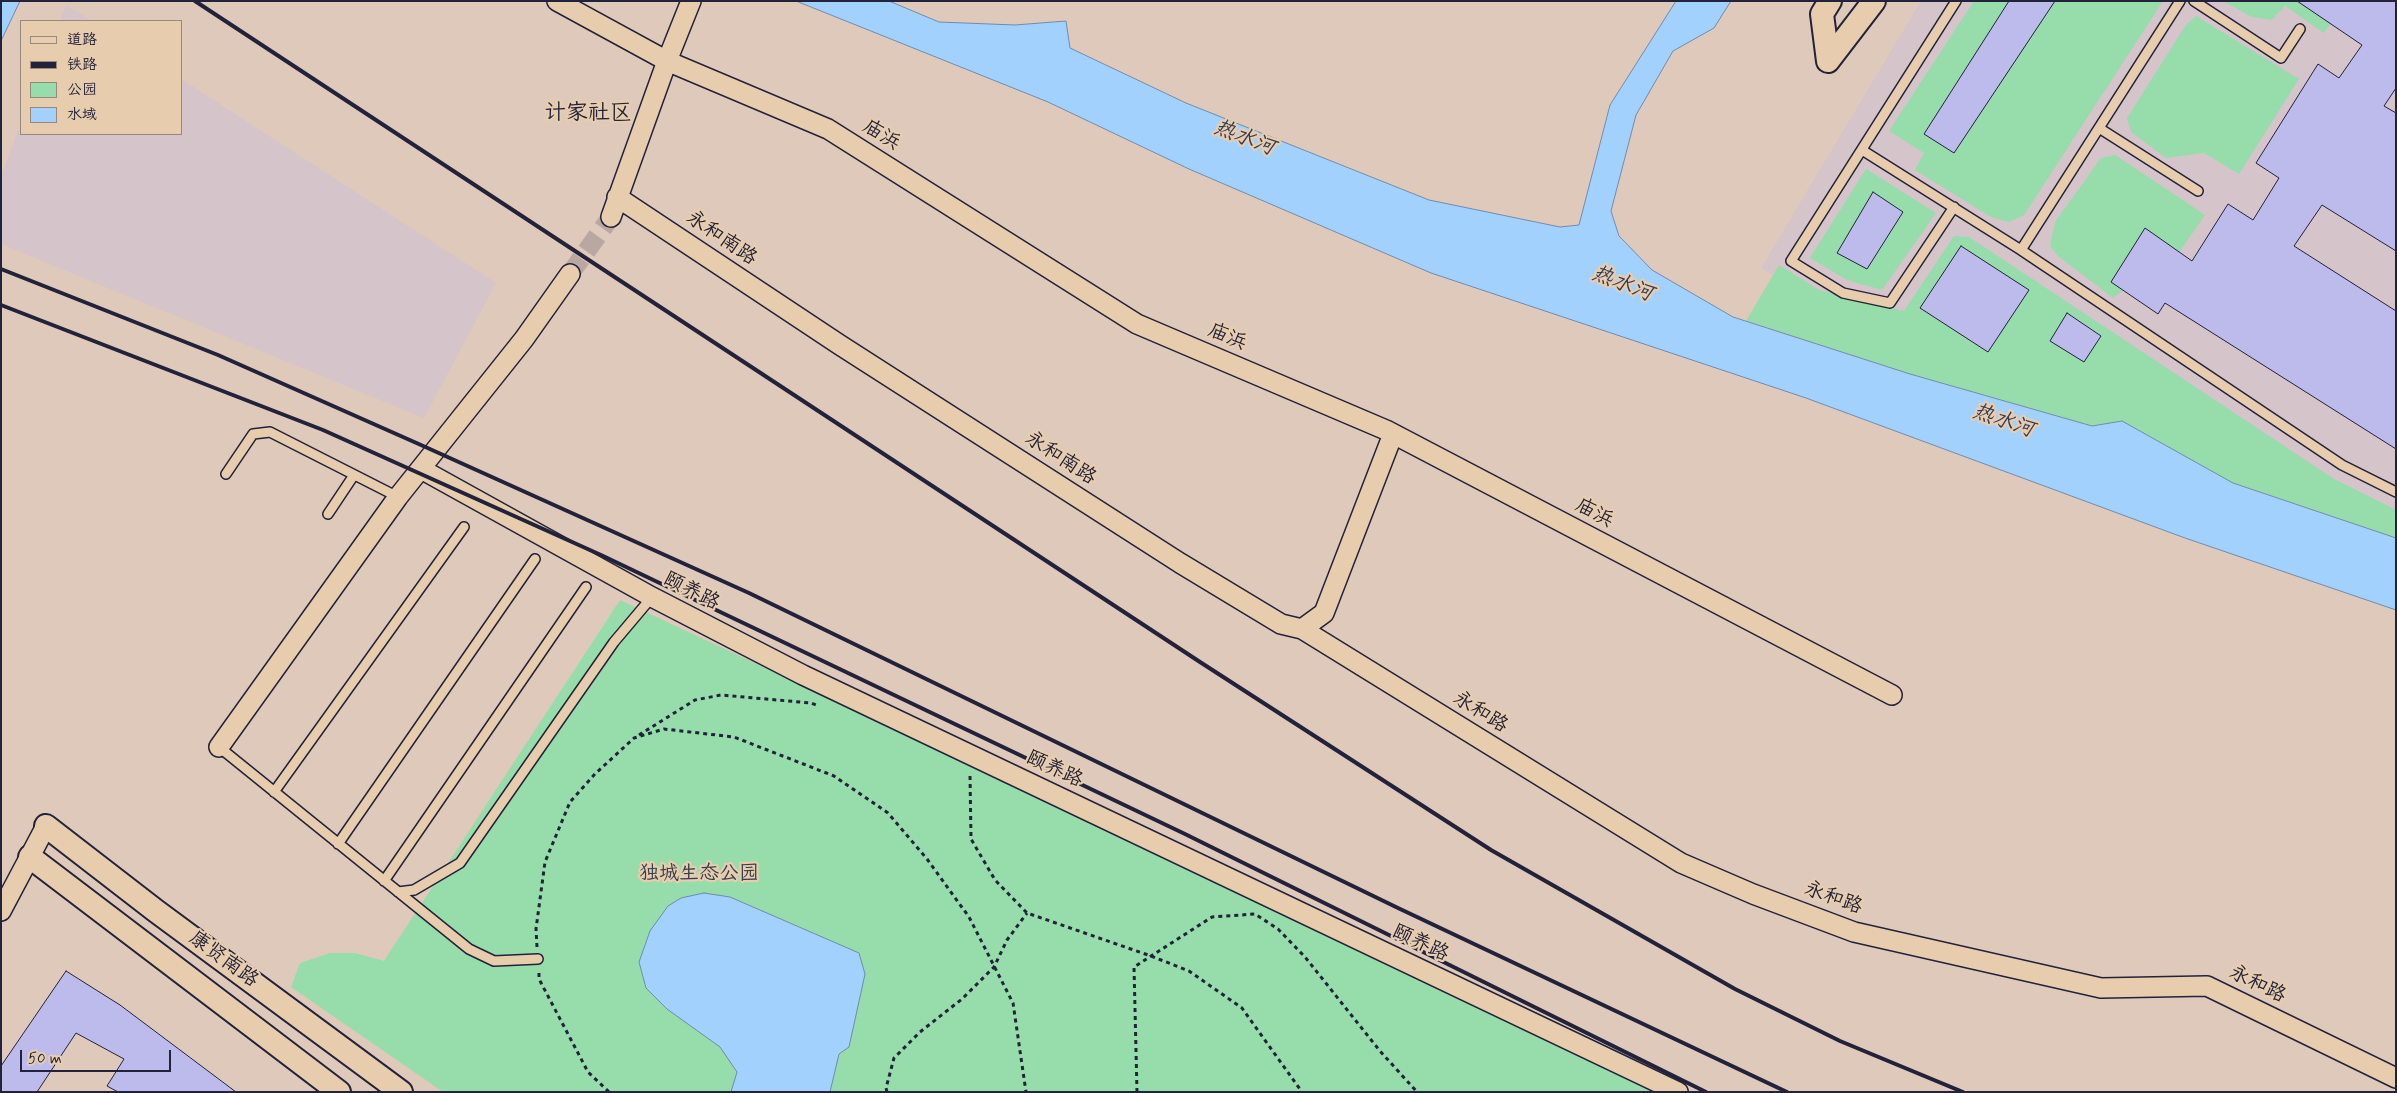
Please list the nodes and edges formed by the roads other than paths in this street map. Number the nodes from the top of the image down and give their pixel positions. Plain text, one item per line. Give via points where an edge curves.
1 (557, 1) edge
2 (691, 1) edge
3 (1830, 1) edge
4 (1874, 1) edge
5 (1956, 1) edge
6 (2180, 1) edge
7 (2194, 1) edge
8 (2300, 29) dead end
9 (667, 61) junction
10 (2099, 128) junction
11 (1862, 150) junction
12 (2198, 191) dead end
13 (617, 197) junction
14 (1954, 207) junction
15 (611, 217) tunnel mouth
16 (2021, 250) junction
17 (570, 274) tunnel mouth
18 (1393, 434) junction
19 (421, 469) junction
20 (226, 474) dead end
21 (354, 475) junction
22 (2396, 492) edge
23 (398, 497) junction
24 (328, 514) dead end
25 (464, 528) dead end
26 (535, 559) dead end
27 (586, 586) dead end
28 (652, 597) junction
29 (1302, 629) junction
30 (1892, 695) dead end
31 (219, 746) joint
32 (274, 792) junction
33 (46, 826) joint
34 (338, 844) junction
35 (30, 857) junction
36 (384, 881) junction
37 (398, 892) junction
38 (1, 911) edge
39 (538, 959) road end
40 (2396, 1078) edge
41 (339, 1092) edge
42 (401, 1092) edge
43 (1678, 1092) edge

1 - 9 street, 庙浜
2 - 9 street
3 - 4 street via 1822,14 1828,61
5 - 11 lane
6 - 10 lane
7 - 8 lane via 2281,58
9 - 13 street
9 - 18 street, 庙浜 via 828,129 1138,324
10 - 12 lane
10 - 16 lane
11 - 14 lane
11 - 14 lane via 1791,261 1835,289 1890,303
13 - 15 street
13 - 29 street, 永和南路 via 840,345 1180,563 1280,624
14 - 16 lane
16 - 22 lane via 2342,465
17 - 19 street via 524,339
18 - 29 street via 1324,613
18 - 30 street, 庙浜
19 - 23 street
19 - 28 street, 颐养路
20 - 21 lane via 253,434 270,432
21 - 23 lane
21 - 24 lane
23 - 31 street
25 - 32 lane
26 - 34 lane
27 - 36 lane
28 - 37 lane via 614,642 460,863 414,890
28 - 43 street, 颐养路 via 812,679
29 - 40 street, 永和路 via 1681,863 1753,894 1854,932 2101,988 2207,986
31 - 32 lane
32 - 34 lane
33 - 35 street
33 - 42 street, 康贤南路
34 - 36 lane
35 - 38 street
35 - 41 street, 康贤南路
36 - 37 lane
37 - 39 lane via 469,949 494,961

